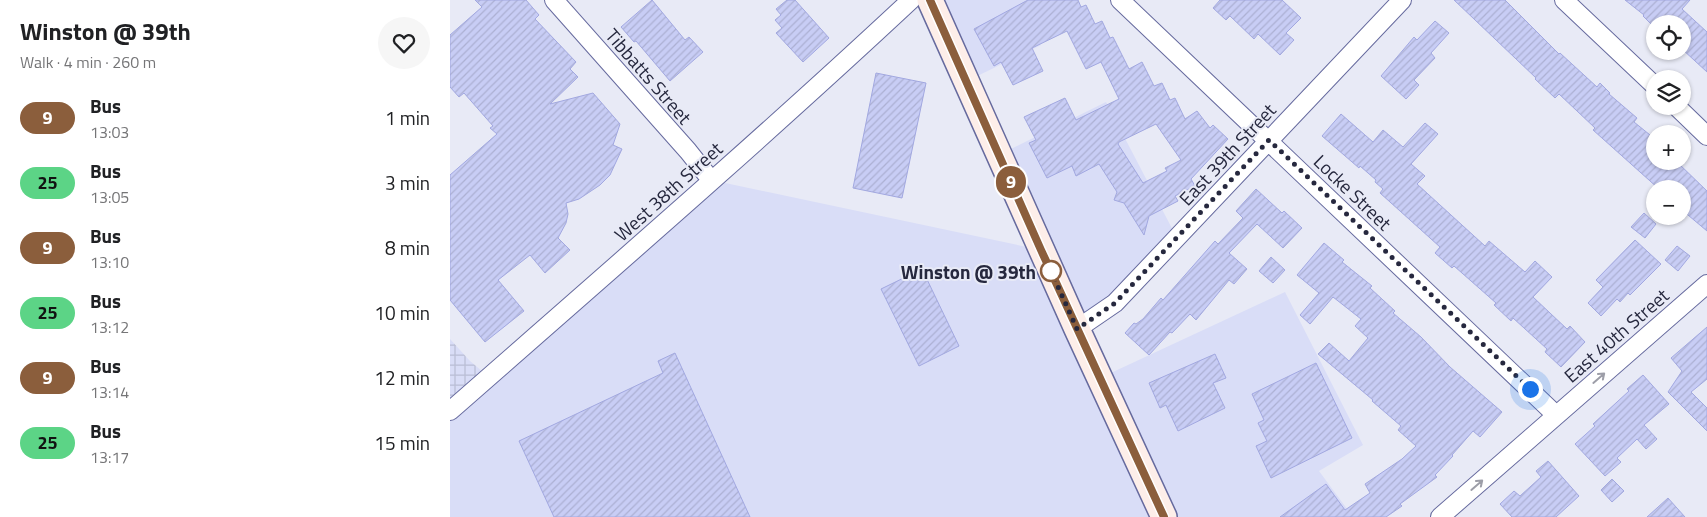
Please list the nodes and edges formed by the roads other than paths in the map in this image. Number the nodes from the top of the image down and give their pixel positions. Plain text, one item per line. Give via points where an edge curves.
1 (554, 0) edge
2 (911, 0) edge
3 (930, 0) edge
4 (1120, 0) edge
5 (1402, 0) edge
6 (1564, 0) edge
7 (1646, 77) edge
8 (1685, 115) edge
9 (1707, 136) edge
10 (1269, 140) junction
11 (712, 180) junction
12 (1707, 284) edge
13 (1077, 329) junction
14 (450, 411) edge
15 (1556, 415) junction
16 (1164, 517) edge
17 (1440, 517) edge

1 - 11 street, Tibbatts Street
2 - 11 street, West 38th Street
3 - 13 main road
4 - 10 street, Locke Street
5 - 10 street, East 39th Street
6 - 7 street
8 - 9 street
10 - 13 street, East 39th Street via 1115,303
10 - 15 street, Locke Street
11 - 14 street, West 38th Street
15 -> 12 street, East 40th Street
13 - 16 main road
17 -> 15 street, East 40th Street

